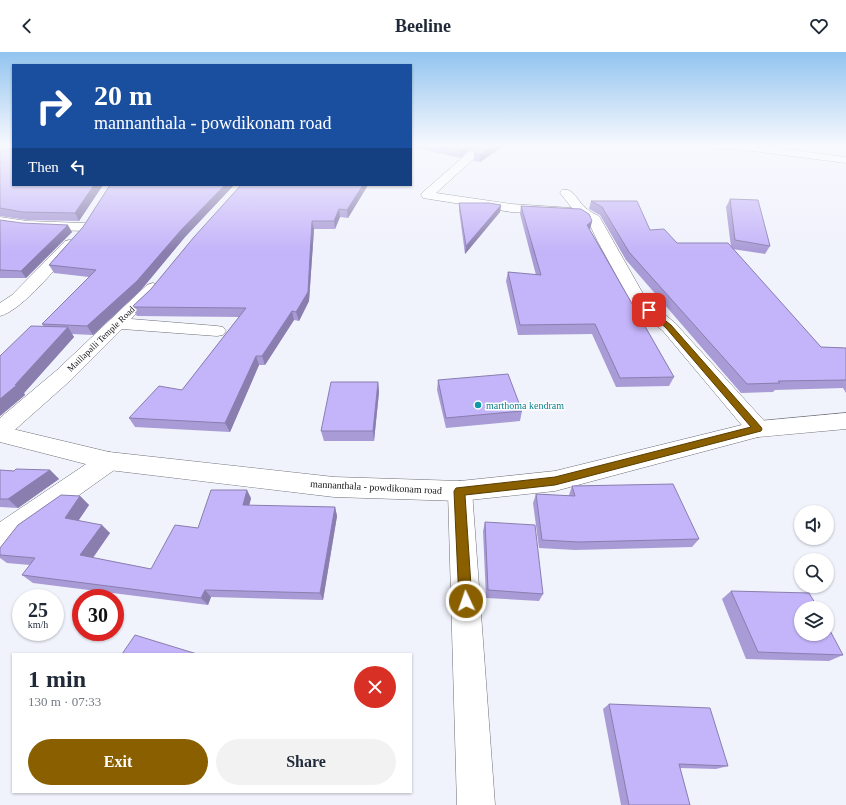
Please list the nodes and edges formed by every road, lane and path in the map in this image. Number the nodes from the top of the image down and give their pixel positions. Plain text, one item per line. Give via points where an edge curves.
1 (443, 180) edge
2 (566, 193) dead end
3 (582, 212) junction
4 (0, 221) edge
5 (162, 276) edge
6 (0, 311) edge
7 (118, 323) junction
8 (217, 331) dead end
9 (846, 421) edge
10 (758, 429) junction
11 (0, 430) edge
12 (0, 434) edge
13 (109, 461) junction
14 (460, 491) junction
15 (0, 537) edge
16 (476, 805) edge

1 - 3 street via 426,195 511,208
2 - 3 street
3 - 10 street via 594,219 639,302 669,327
4 - 6 street via 27,225 87,222 46,270 18,298
5 - 7 street, Maillapalli Temple Road via 148,294
7 - 8 street
7 - 11 street, Maillapalli Temple Road via 64,375
9 - 10 street, mannanthala - powdikonam road
10 - 14 street, mannanthala - powdikonam road via 555,481
12 - 13 street, mannanthala - powdikonam road
13 - 14 street, mannanthala - powdikonam road via 334,487
13 - 15 street
14 - 16 street

